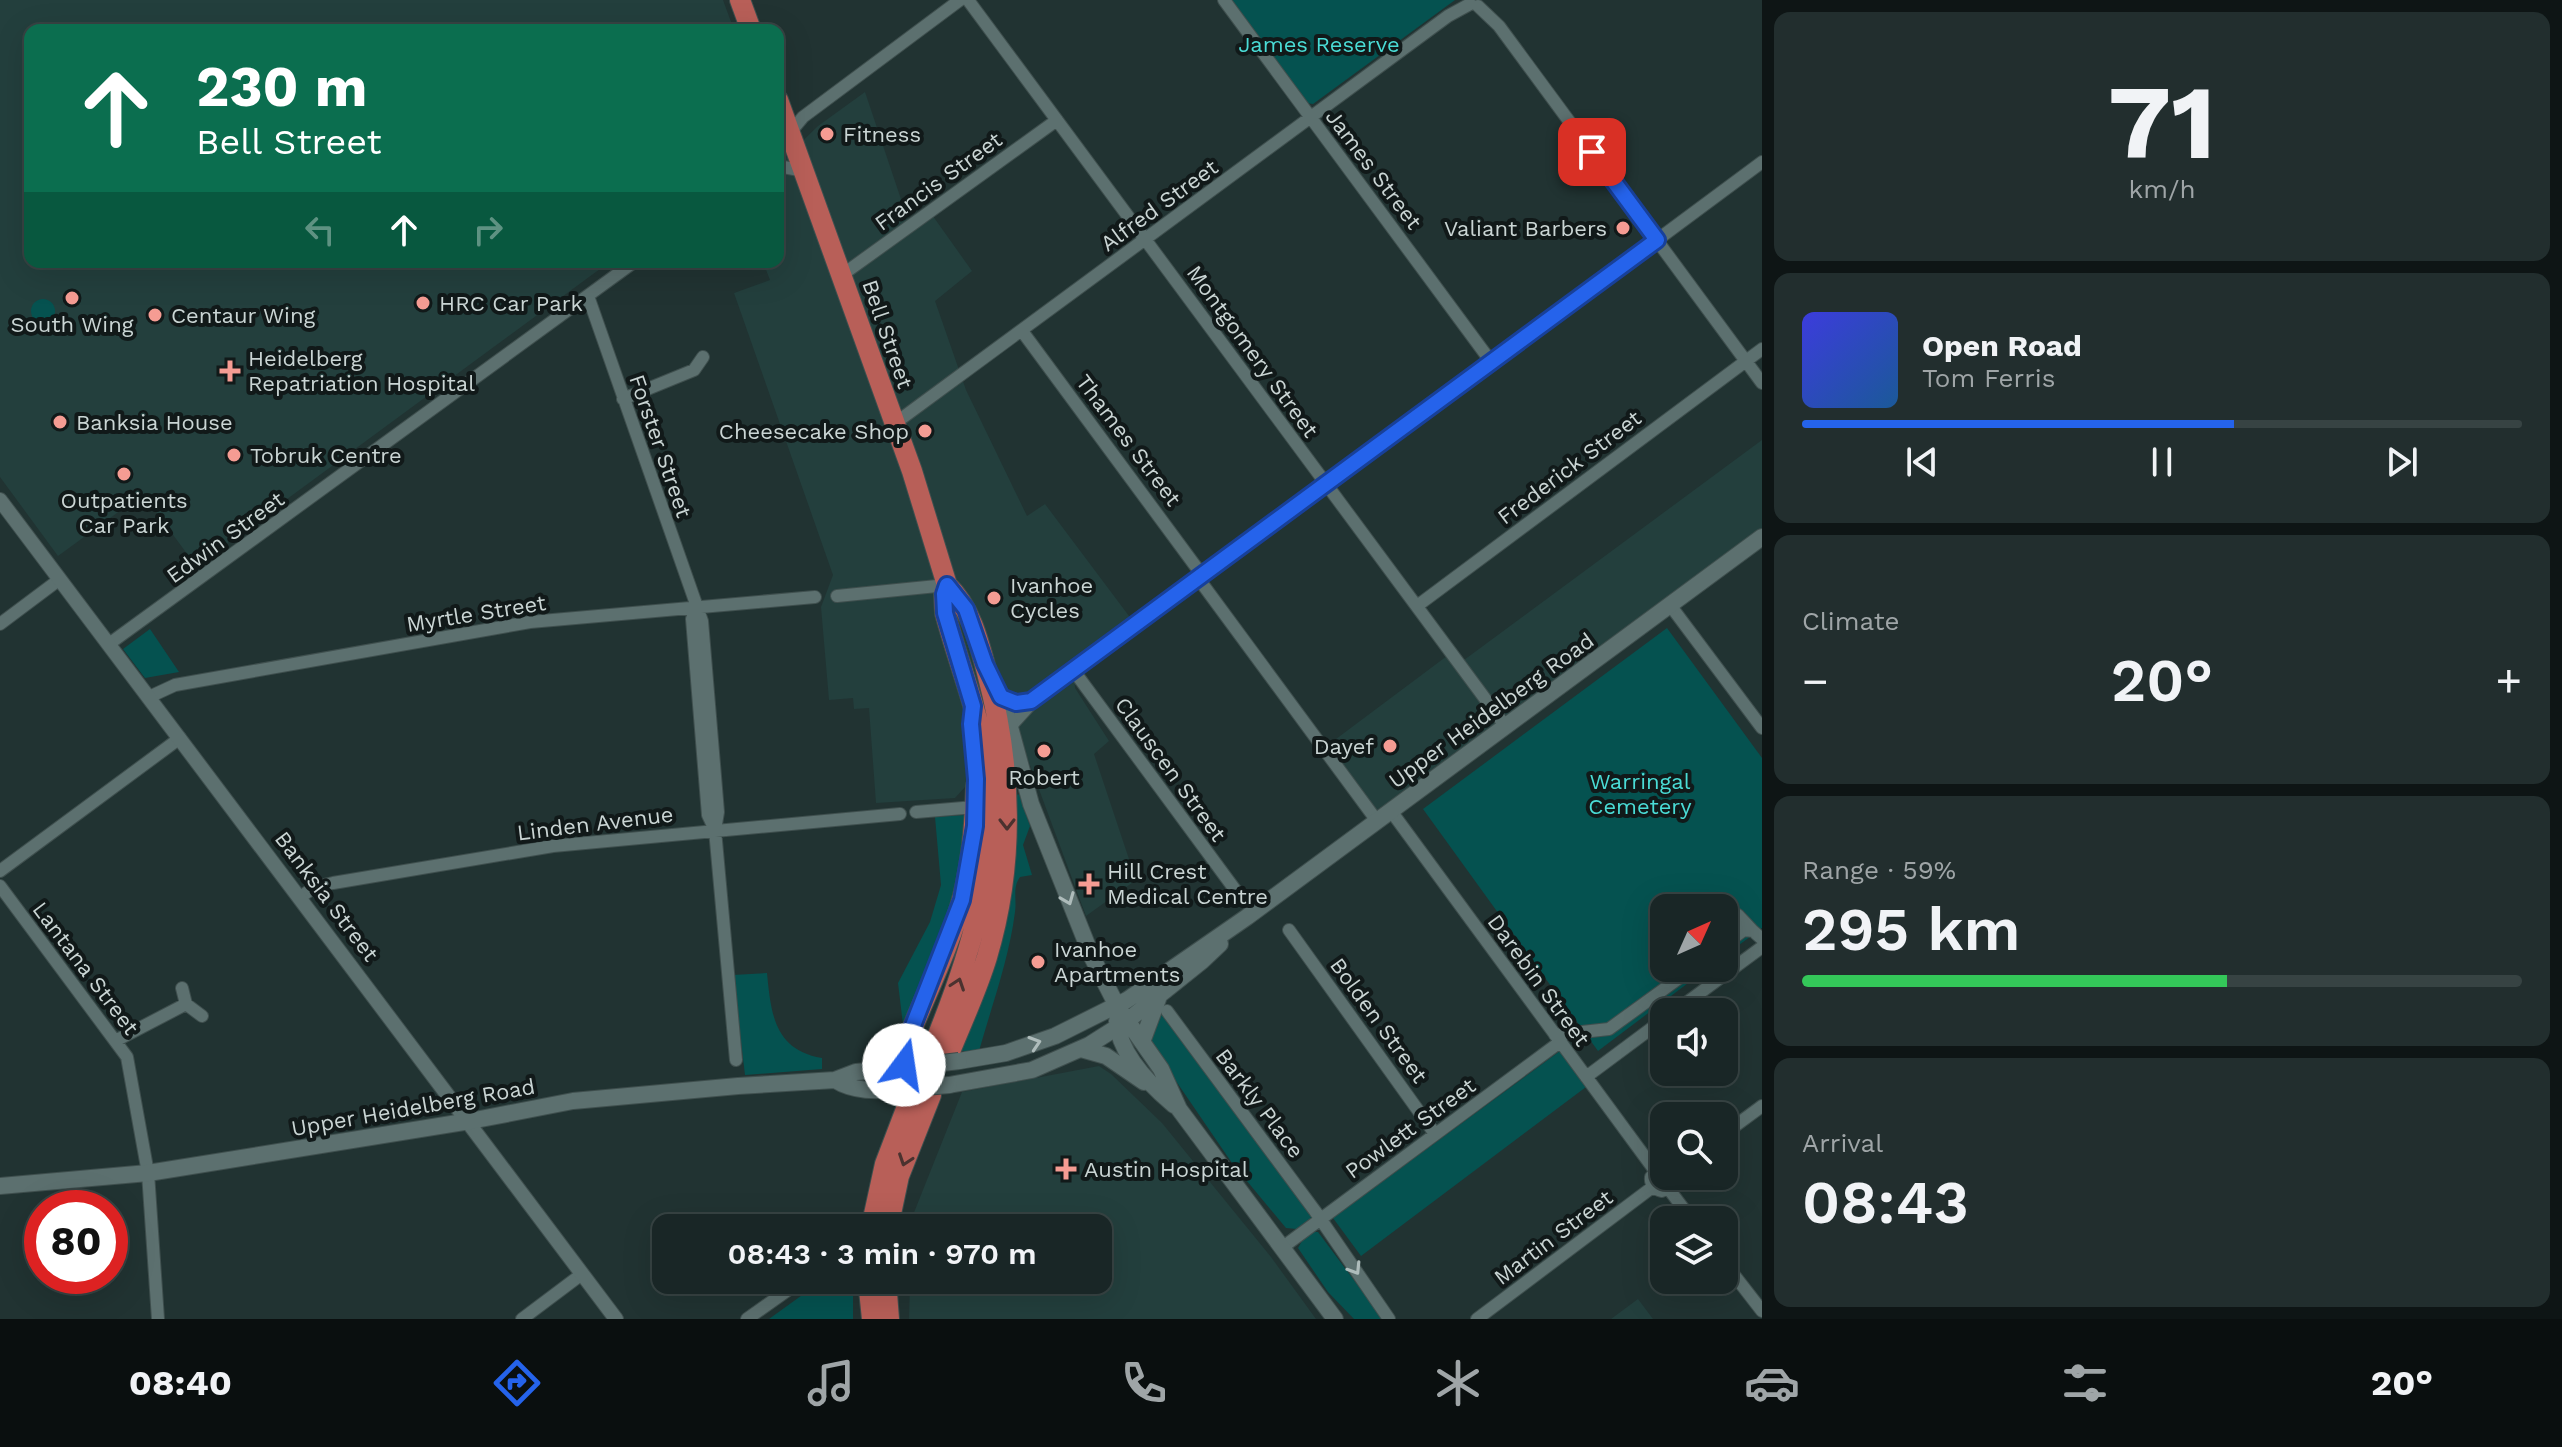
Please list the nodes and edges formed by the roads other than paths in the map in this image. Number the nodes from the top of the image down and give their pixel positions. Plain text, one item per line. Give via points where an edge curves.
1 (740, 0) edge
2 (960, 0) edge
3 (968, 0) edge
4 (1224, 0) edge
5 (1475, 2) edge
6 (749, 24) edge
7 (1311, 118) junction
8 (1057, 120) junction
9 (784, 140) edge
10 (1762, 162) edge
11 (784, 167) edge
12 (807, 177) junction
13 (1146, 239) junction
14 (1657, 240) junction
15 (626, 268) edge
16 (842, 275) junction
17 (588, 296) junction
18 (1022, 331) junction
19 (1762, 349) edge
20 (703, 357) dead end
21 (1746, 361) junction
22 (1492, 363) junction
23 (1762, 383) edge
24 (623, 399) junction
25 (894, 424) junction
26 (1327, 485) junction
27 (0, 500) edge
28 (1762, 537) edge
29 (1200, 576) junction
30 (60, 579) junction
31 (947, 585) junction
32 (837, 596) dead end
33 (815, 597) dead end
34 (1670, 605) junction
35 (1417, 606) junction
36 (696, 608) junction
37 (0, 624) edge
38 (109, 644) junction
39 (985, 664) junction
40 (1074, 671) junction
41 (149, 697) junction
42 (1001, 697) junction
43 (1031, 701) junction
44 (973, 706) junction
45 (1010, 727) junction
46 (1506, 727) junction
47 (1762, 728) edge
48 (180, 738) junction
49 (975, 807) junction
50 (916, 812) dead end
51 (900, 814) dead end
52 (1384, 816) junction
53 (715, 830) junction
54 (0, 871) edge
55 (0, 886) edge
56 (1236, 891) dead end
57 (300, 897) junction
58 (1738, 907) edge
59 (1738, 916) edge
60 (1247, 917) junction
61 (1743, 918) junction
62 (1289, 930) dead end
63 (1738, 934) edge
64 (1758, 935) edge
65 (1762, 947) edge
66 (1099, 971) junction
67 (1674, 982) edge
68 (182, 988) dead end
69 (1139, 992) junction
70 (1160, 994) junction
71 (1693, 998) edge
72 (186, 1004) junction
73 (1167, 1011) dead end
74 (1120, 1015) junction
75 (202, 1016) dead end
76 (1650, 1029) edge
77 (1558, 1038) junction
78 (117, 1040) junction
79 (1142, 1042) junction
80 (1081, 1049) junction
81 (946, 1057) junction
82 (736, 1060) dead end
83 (907, 1068) junction
84 (864, 1071) junction
85 (1586, 1077) junction
86 (835, 1080) junction
87 (876, 1090) junction
88 (923, 1091) junction
89 (1158, 1092) junction
90 (1762, 1106) edge
91 (1179, 1109) junction
92 (470, 1121) junction
93 (1738, 1124) edge
94 (1435, 1134) junction
95 (1650, 1158) edge
96 (148, 1173) junction
97 (0, 1186) edge
98 (1650, 1189) edge
99 (874, 1214) edge
100 (891, 1214) edge
101 (1320, 1219) junction
102 (1283, 1247) junction
103 (582, 1274) junction
104 (1738, 1280) edge
105 (782, 1294) edge
106 (869, 1294) edge
107 (887, 1294) edge
108 (1762, 1311) edge
109 (158, 1319) edge
110 (522, 1319) edge
111 (616, 1319) edge
112 (747, 1319) edge
113 (872, 1319) edge
114 (889, 1319) edge
115 (1335, 1319) edge
116 (1389, 1319) edge
117 (1477, 1319) edge

1 - 6 highway
2 - 9 street via 803,117
3 - 8 street, Montgomery Street
4 - 7 street, James Street
5 - 7 street, Alfred Street via 1448,16
5 - 14 street via 1499,26
7 - 13 street, Alfred Street
7 - 22 street, James Street
8 - 13 street, Montgomery Street
8 - 16 street, Francis Street
9 - 12 highway, Bell Street
10 - 14 street
11 - 12 street
12 - 16 highway, Bell Street
13 - 18 street, Alfred Street
13 - 26 street, Montgomery Street
14 - 21 street
14 - 22 street
15 - 17 street, Edwin Street
16 - 25 highway, Bell Street
17 - 24 street, Forster Street
17 - 38 street, Edwin Street
18 - 25 street, Alfred Street
18 - 29 street, Thames Street
19 - 21 street, Frederick Street
20 - 24 street via 694,370
21 - 23 street
21 - 35 street, Frederick Street
22 - 26 street
24 - 36 street, Forster Street
25 - 31 highway, Bell Street
26 - 29 street
26 - 35 street, Montgomery Street
27 - 30 street, Banksia Street
28 - 34 main road, Upper Heidelberg Road
29 - 40 street
29 - 52 street, Thames Street
30 - 37 street
30 - 38 street, Banksia Street
31 - 32 street
31 - 39 highway, Bell Street via 966,609
31 - 44 highway, Bell Street via 945,613
33 - 36 street, Myrtle Street
34 - 46 main road, Upper Heidelberg Road
34 - 47 street
35 - 46 street, Montgomery Street
36 - 41 street, Myrtle Street via 530,622 175,685
36 - 53 street, Forster Street via 692,619 708,815
38 - 41 street, Banksia Street
39 - 42 main road, Bell Street
39 -> 81 highway via 1006,767 1005,864 988,955
40 - 43 street
40 - 56 street, Clauscen Street
41 - 48 street, Banksia Street
42 - 43 street
42 - 45 main road, Bell Street
43 - 45 street
44 - 49 highway
81 -> 44 highway via 988,855 988,778
45 -> 66 main road, Bell Street via 1031,804
46 - 52 main road, Upper Heidelberg Road
48 - 54 street
48 - 57 street, Banksia Street
49 - 50 street
49 - 83 highway via 962,900 907,1041
51 - 53 street, Linden Avenue
52 - 60 main road, Upper Heidelberg Road
52 - 77 street, Darebin Street
53 - 57 street, Linden Avenue via 553,846 333,883
53 - 82 street, Forster Street
55 - 78 street, Lantana Street
57 - 92 street, Banksia Street
58 - 61 street
59 - 61 street
60 - 69 main road, Upper Heidelberg Road
60 - 70 main road, Upper Heidelberg Road
61 - 64 street
62 - 94 street, Bolden Street
63 - 64 street via 1744,930
65 - 71 street
66 - 69 main road
66 - 74 main road, Bell Street
67 - 77 street via 1609,1029
68 - 72 street
69 - 74 main road, Upper Heidelberg Road
70 - 74 main road, Upper Heidelberg Road
70 - 79 main road
72 - 75 street
72 - 78 street
73 - 101 street, Barkly Place
74 - 79 main road
74 - 80 main road, Upper Heidelberg Road
81 -> 74 main road, Upper Heidelberg Road via 1006,1053
74 - 89 main road via 1125,1049
76 - 85 street
77 - 85 street, Darebin Street
77 - 94 street, Powlett Street
78 - 96 street, Lantana Street via 127,1057
79 - 91 main road
80 - 88 main road, Upper Heidelberg Road via 1022,1073
80 - 89 main road via 1110,1058
81 - 83 main road, Upper Heidelberg Road, bridge
83 - 84 main road, Upper Heidelberg Road
83 - 88 main road
84 - 86 main road, Upper Heidelberg Road
84 - 87 main road
85 - 95 street, Darebin Street
86 - 87 main road, Upper Heidelberg Road via 846,1087
86 - 92 main road, Upper Heidelberg Road via 573,1101
87 - 88 main road, Upper Heidelberg Road
88 - 99 highway via 885,1164
88 -> 100 highway
89 - 91 main road
90 - 93 street
91 - 102 main road
92 - 96 main road, Upper Heidelberg Road
92 - 103 street, Banksia Street
94 - 101 street, Powlett Street
96 - 97 main road, Upper Heidelberg Road
96 - 109 street, Lantana Street
98 - 117 street, Martin Street
101 - 102 street, Powlett Street
101 -> 116 street, Barkly Place
102 - 115 main road
103 - 110 street
103 - 111 street, Banksia Street
104 - 108 street
105 - 112 street
106 - 113 highway
107 - 114 highway

